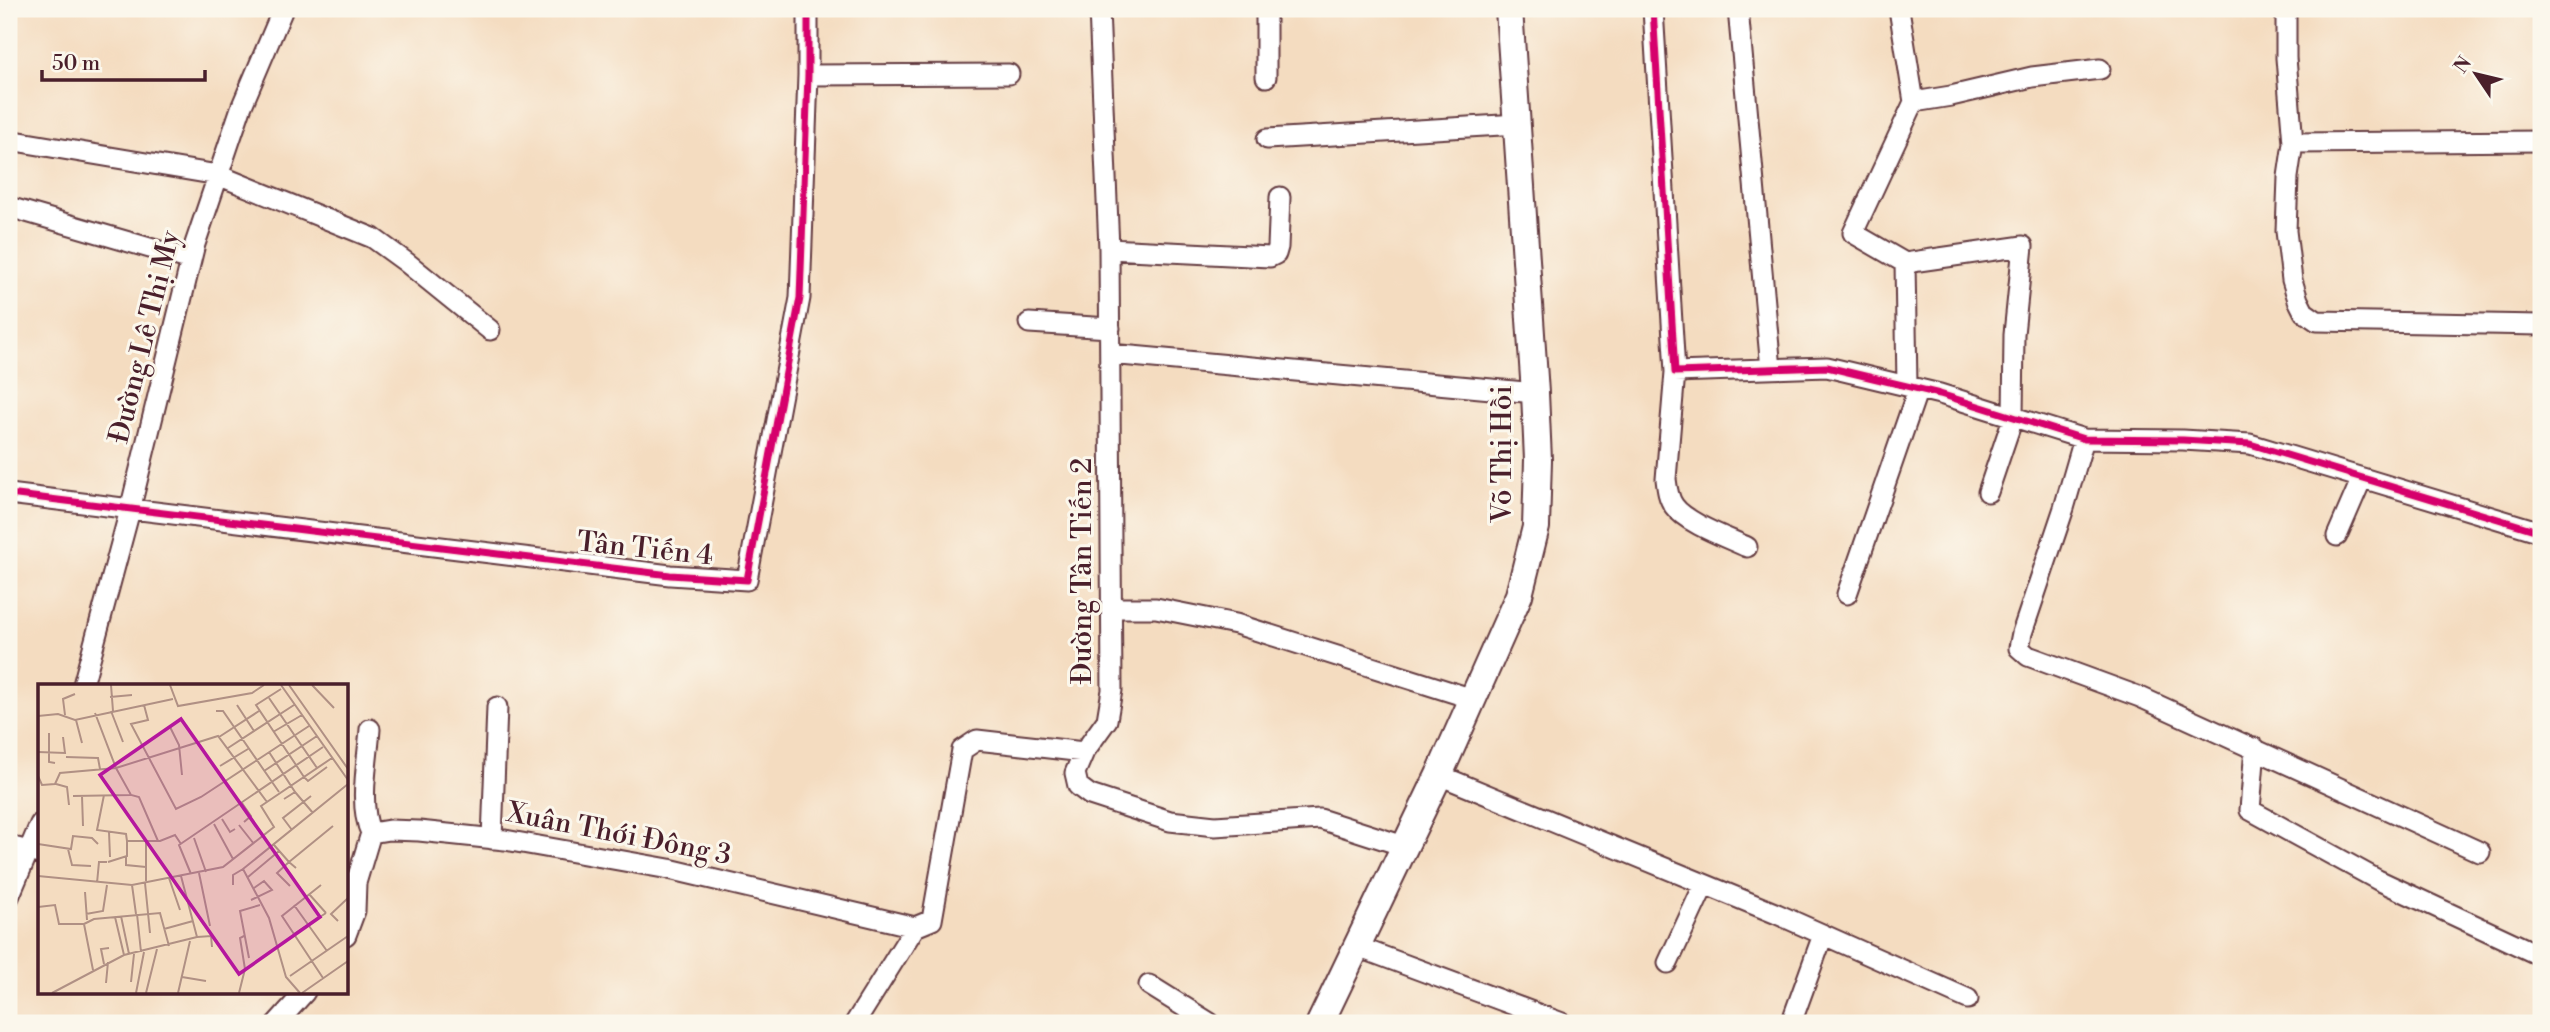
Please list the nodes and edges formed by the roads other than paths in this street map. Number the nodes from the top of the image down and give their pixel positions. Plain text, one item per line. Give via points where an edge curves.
1 (283, 9) edge
2 (808, 9) edge
3 (1099, 9) edge
4 (1266, 9) edge
5 (1509, 9) edge
6 (1653, 9) edge
7 (1738, 9) edge
8 (1899, 9) edge
9 (2286, 9) edge
10 (2100, 69) dead end
11 (1009, 74) dead end
12 (808, 75) junction
13 (1266, 77) dead end
14 (1914, 102) junction
15 (1518, 124) junction
16 (1267, 139) dead end
17 (9, 140) edge
18 (2541, 141) edge
19 (2293, 143) junction
20 (218, 175) junction
21 (1280, 197) dead end
22 (9, 207) edge
23 (1109, 249) junction
24 (191, 260) junction
25 (1905, 263) junction
26 (1029, 324) dead end
27 (2541, 325) edge
28 (1110, 328) junction
29 (490, 330) dead end
30 (1110, 354) junction
31 (1771, 369) junction
32 (1675, 372) junction
33 (1912, 387) junction
34 (1535, 393) junction
35 (2013, 418) junction
36 (2084, 439) junction
37 (2362, 478) junction
38 (1988, 492) dead end
39 (9, 494) edge
40 (130, 510) junction
41 (2541, 532) edge
42 (2337, 536) dead end
43 (1747, 548) dead end
44 (1847, 594) dead end
45 (1110, 608) junction
46 (83, 684) edge
47 (1473, 699) junction
48 (497, 707) dead end
49 (370, 729) dead end
50 (2255, 748) junction
51 (1084, 752) junction
52 (1440, 775) junction
53 (371, 833) junction
54 (38, 836) edge
55 (492, 839) junction
56 (9, 846) edge
57 (1404, 846) junction
58 (2480, 852) dead end
59 (35, 853) edge
60 (351, 883) edge
61 (1704, 885) junction
62 (9, 897) edge
63 (915, 927) junction
64 (348, 930) edge
65 (1823, 935) junction
66 (1356, 946) junction
67 (2541, 956) edge
68 (1668, 963) dead end
69 (1149, 985) dead end
70 (304, 993) edge
71 (1968, 999) dead end
72 (1794, 1015) dead end
73 (276, 1023) edge
74 (855, 1023) edge
75 (1209, 1023) edge
76 (1320, 1023) edge
77 (1562, 1023) edge

1 - 20 street, Đường Lê Thị My
2 - 12 street, Tân Tiến 4
3 - 23 street, Đường Tân Tiến 2
4 - 13 street
5 - 15 street, Võ Thị Hồi
6 - 32 street
7 - 31 street
8 - 14 street
9 - 19 street
10 - 14 street via 2032,77
11 - 12 street
12 - 40 street, Tân Tiến 4 via 800,298 747,580 670,575
14 - 25 street via 1853,233
15 - 16 street
15 - 34 street, Võ Thị Hồi
17 - 20 street
18 - 19 street
19 - 27 street via 2286,231 2298,300 2311,318
20 - 24 street, Đường Lê Thị My
20 - 29 street via 373,238
21 - 23 street via 1278,247 1270,257
22 - 24 street
23 - 28 street, Đường Tân Tiến 2
24 - 40 street, Đường Lê Thị My
25 - 33 street
25 - 35 street via 2023,246 2014,334
26 - 28 street
28 - 30 street, Đường Tân Tiến 2
30 - 34 street
30 - 45 street, Đường Tân Tiến 2
31 - 32 street
31 - 33 street via 1827,367
32 - 43 street via 1666,479 1674,507
33 - 35 street
33 - 44 street
34 - 47 street, Võ Thị Hồi via 1536,527 1519,595
35 - 36 street
35 - 38 street
36 - 37 street via 2250,444
36 - 50 street via 2019,648 2028,656 2140,697
37 - 41 street
37 - 42 street
39 - 40 street, Tân Tiến 4
40 - 46 street, Đường Lê Thị My
45 - 47 street via 1156,608 1236,624
45 - 51 street, Đường Tân Tiến 2 via 1112,690 1107,720
47 - 52 street, Võ Thị Hồi
48 - 55 street
49 - 53 street via 365,806
50 - 58 street
50 - 67 street via 2250,810 2378,880
51 - 57 street, Đường Tân Tiến 2 via 1075,773 1078,786 1090,795 1170,821 1216,825 1320,819
51 - 63 street via 977,740 962,750 932,920
52 - 57 street, Võ Thị Hồi
52 - 61 street
53 - 55 street, Xuân Thới Đông 3 via 409,831
53 - 60 street
54 - 59 street
55 - 63 street, Xuân Thới Đông 3 via 669,869
56 - 59 street
57 - 66 street, Võ Thị Hồi
59 - 62 street
60 - 64 street via 355,911
61 - 65 street
61 - 68 street
63 - 74 street
65 - 71 street
65 - 72 street
66 - 76 street, Võ Thị Hồi
66 - 77 street
69 - 75 street
70 - 73 street

